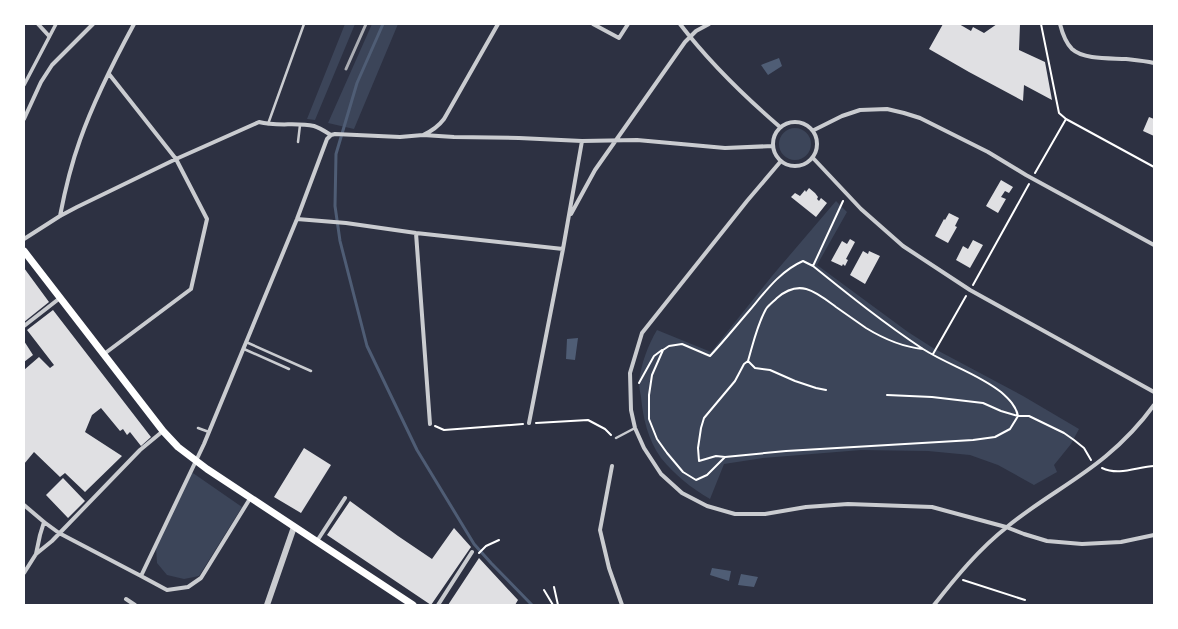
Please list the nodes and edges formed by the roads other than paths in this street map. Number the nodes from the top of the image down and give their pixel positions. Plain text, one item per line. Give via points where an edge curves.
1 (38, 24) edge
2 (56, 24) edge
3 (93, 24) edge
4 (134, 24) edge
5 (304, 24) edge
6 (498, 24) edge
7 (593, 24) edge
8 (628, 24) edge
9 (680, 24) edge
10 (710, 24) edge
11 (1060, 24) edge
12 (49, 36) junction
13 (690, 36) junction
14 (1154, 63) edge
15 (108, 74) junction
16 (24, 85) edge
17 (24, 119) edge
18 (268, 124) junction
19 (301, 124) junction
20 (780, 127) junction
21 (814, 130) junction
22 (333, 135) junction
23 (423, 135) junction
24 (582, 141) junction
25 (616, 141) junction
26 (298, 142) dead end
27 (773, 146) junction
28 (812, 158) junction
29 (176, 159) junction
30 (781, 161) junction
31 (60, 216) junction
32 (568, 218) junction
33 (297, 219) junction
34 (416, 233) junction
35 (24, 239) edge
36 (1154, 245) edge
37 (563, 249) junction
38 (24, 251) edge
39 (60, 298) junction
40 (24, 326) edge
41 (246, 342) junction
42 (243, 348) junction
43 (104, 354) junction
44 (289, 369) dead end
45 (311, 371) dead end
46 (1154, 392) edge
47 (1154, 405) edge
48 (529, 423) dead end
49 (430, 424) dead end
50 (198, 428) dead end
51 (635, 428) junction
52 (163, 431) junction
53 (209, 432) junction
54 (616, 438) dead end
55 (197, 462) junction
56 (612, 466) dead end
57 (251, 497) junction
58 (345, 498) dead end
59 (24, 505) edge
60 (44, 522) junction
61 (294, 527) junction
62 (1006, 527) junction
63 (59, 533) junction
64 (1154, 535) edge
65 (317, 541) junction
66 (472, 552) dead end
67 (36, 554) junction
68 (24, 573) edge
69 (141, 576) junction
70 (126, 599) dead end
71 (135, 605) edge
72 (267, 605) edge
73 (413, 605) edge
74 (438, 605) edge
75 (622, 605) edge
76 (934, 605) edge

1 - 12 street
2 - 12 street
3 - 17 street via 52,65
4 - 15 street
5 - 18 lane
6 - 23 street via 440,125
7 - 8 street via 619,38
9 - 13 street
10 - 13 street
11 - 14 street via 1067,43 1078,53
12 - 16 street
13 - 20 street via 746,97
13 - 25 street
15 - 29 street
15 - 31 street via 80,141
18 - 19 street
18 - 29 street via 259,122
19 - 22 street
19 - 26 lane
20 - 21 street via 798,121
20 - 27 street via 773,139
21 - 28 street via 818,145
21 - 36 street via 860,110 887,109 920,118 982,148
22 - 23 street
22 - 33 street via 327,139
23 - 24 street
24 - 25 street
24 - 32 street
25 - 27 street via 637,140 725,148
25 - 32 street via 595,170
27 - 30 street
28 - 30 street via 801,166 788,165
28 - 46 street via 861,209 902,246 970,290
29 - 31 street
29 - 43 street via 207,218 191,289
30 - 51 street via 642,333 630,373 631,410
31 - 35 street
32 - 37 street
33 - 34 street
33 - 41 street
34 - 37 street
34 - 49 street
37 - 48 street
38 - 39 main road
39 - 40 street
39 - 43 main road
41 - 42 street
41 - 45 lane
42 - 44 lane
42 - 53 street
43 - 52 main road
47 - 62 street via 1131,432 1095,465
50 - 53 lane
51 - 54 lane
51 - 62 street via 644,448 661,474 682,493 707,506 735,514 765,514 806,507 848,504 932,507
52 - 55 main road
52 - 63 street via 140,450
53 - 55 street
55 - 57 main road
55 - 69 street
56 - 75 street via 600,530 609,568
57 - 61 main road
57 - 69 street via 201,578 188,587 167,590
58 - 65 street
59 - 60 street
60 - 63 street
60 - 67 street
61 - 65 main road
61 - 72 street
62 - 64 street via 1048,541 1082,544 1121,542
62 - 76 street via 990,541
63 - 67 street
63 - 69 street
65 - 73 main road
66 - 74 street
67 - 68 street
70 - 71 street

